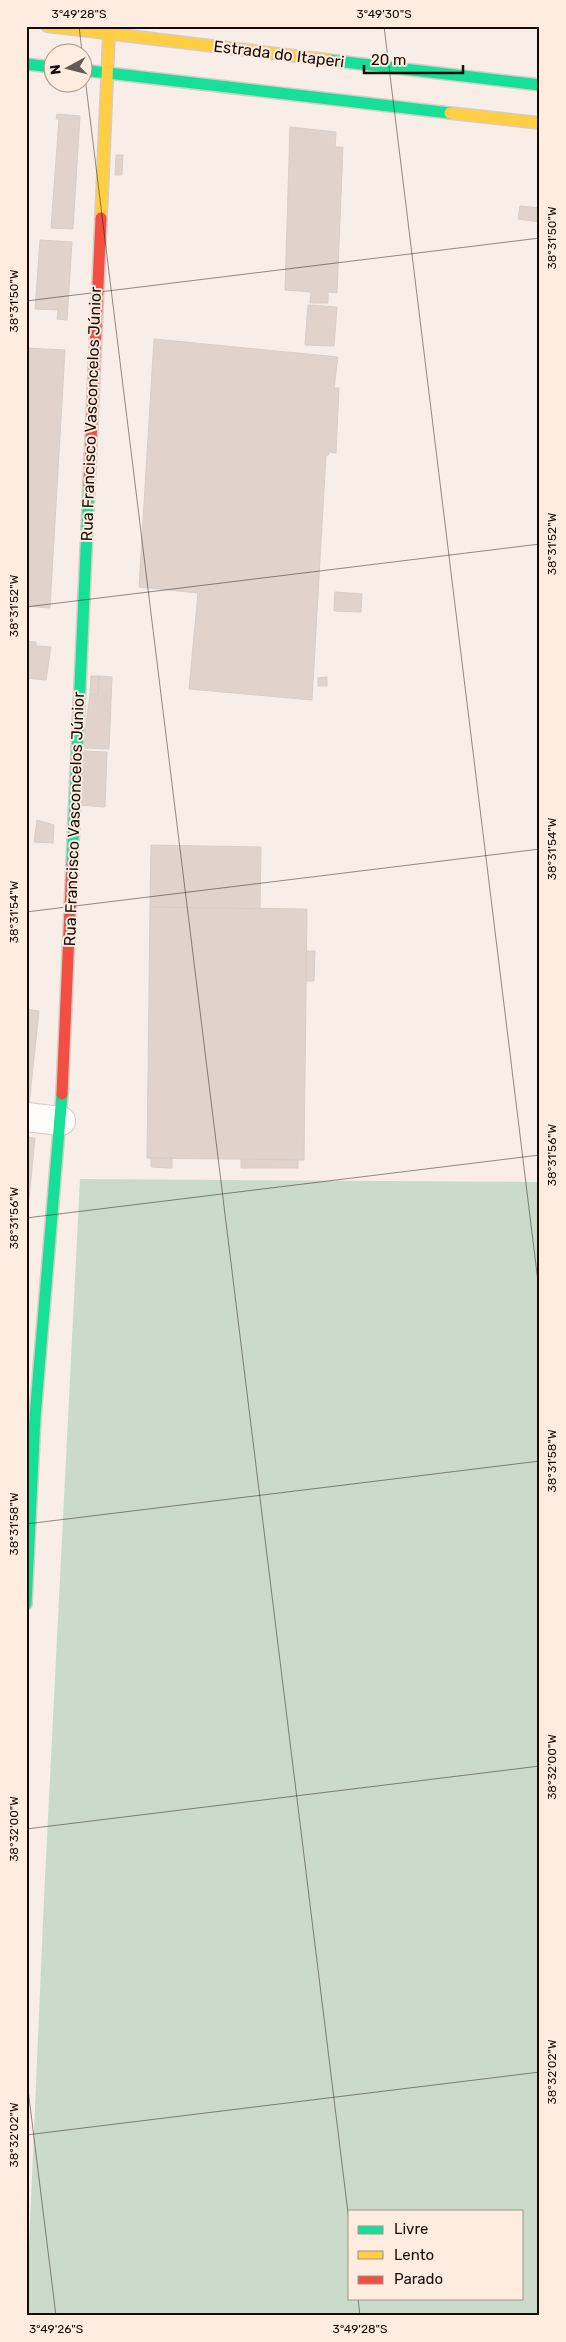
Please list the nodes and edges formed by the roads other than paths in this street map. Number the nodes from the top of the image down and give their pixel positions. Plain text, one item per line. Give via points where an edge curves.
1 (47, 26) edge
2 (109, 33) junction
3 (26, 64) edge
4 (42, 66) edge
5 (92, 71) edge
6 (106, 73) junction
7 (540, 86) edge
8 (540, 123) edge
9 (26, 1117) edge
10 (61, 1121) junction
11 (26, 1604) edge

1 - 2 street, Estrada do Itaperi
2 - 6 street, Rua Francisco Vasconcelos Júnior
2 - 7 street, Estrada do Itaperi
3 - 4 street
5 - 6 street
6 - 8 street
6 - 10 street, Rua Francisco Vasconcelos Júnior
9 - 10 street
10 - 11 street, Rua Francisco Vasconcelos Júnior via 35,1417

